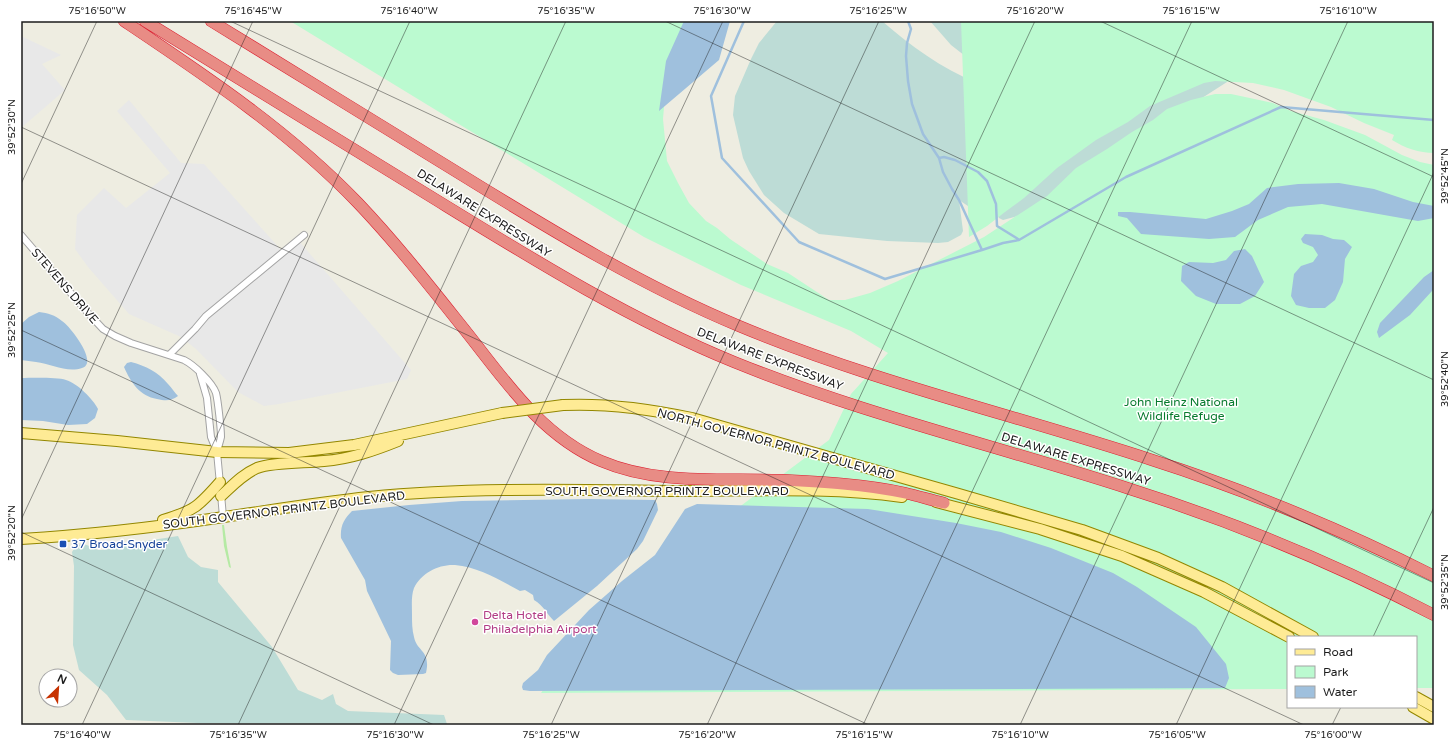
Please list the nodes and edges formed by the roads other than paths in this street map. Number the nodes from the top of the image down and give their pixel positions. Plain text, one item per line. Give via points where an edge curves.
1 (124, 21) edge
2 (145, 21) edge
3 (211, 21) edge
4 (21, 235) edge
5 (304, 235) dead end
6 (169, 354) junction
7 (199, 371) junction
8 (421, 431) junction
9 (21, 433) edge
10 (217, 452) junction
11 (220, 482) junction
12 (221, 496) junction
13 (944, 503) junction
14 (223, 517) junction
15 (136, 528) junction
16 (21, 539) edge
17 (1434, 576) edge
18 (1434, 615) edge
19 (1287, 636) edge
20 (1311, 636) edge
21 (1417, 698) edge
22 (1434, 707) edge
23 (1415, 708) edge
24 (1434, 719) edge

1 - 13 highway via 267,122 335,180 392,240 524,403 550,429 579,450 613,466 653,476 837,484 904,493
2 - 18 highway, DELAWARE EXPRESSWAY via 547,267 623,310 702,348 809,390 1125,487 1213,517 1312,557
3 - 17 highway, DELAWARE EXPRESSWAY via 525,214 619,269 684,302 737,326 820,358 1206,478 1314,520
4 - 6 street, STEVENS DRIVE via 103,329 131,343
5 - 6 street via 206,316
6 - 7 street, STEVENS DRIVE via 188,362
7 - 10 street, STEVENS DRIVE via 207,398 211,437
7 - 10 street, STEVENS DRIVE via 216,393 221,436
8 - 10 main road, NORTH GOVERNOR PRINTZ BOULEVARD via 313,451 274,454
8 - 12 main road via 350,458 257,468 240,478
8 - 20 main road, NORTH GOVERNOR PRINTZ BOULEVARD, bridge via 502,413 564,405 634,407 678,415 1082,530 1158,558 1235,594
9 - 10 main road, NORTH GOVERNOR PRINTZ BOULEVARD
10 - 11 street, STEVENS DRIVE
11 - 12 street, STEVENS DRIVE
11 - 15 main road via 194,508 181,515
12 - 14 street, STEVENS DRIVE
13 - 14 main road, SOUTH GOVERNOR PRINTZ BOULEVARD via 871,494 824,492 480,490 368,497
13 - 19 main road, SOUTH GOVERNOR PRINTZ BOULEVARD via 1040,529 1122,556 1210,595
14 - 15 main road, SOUTH GOVERNOR PRINTZ BOULEVARD
15 - 16 main road, SOUTH GOVERNOR PRINTZ BOULEVARD
21 - 22 main road
23 - 24 main road

